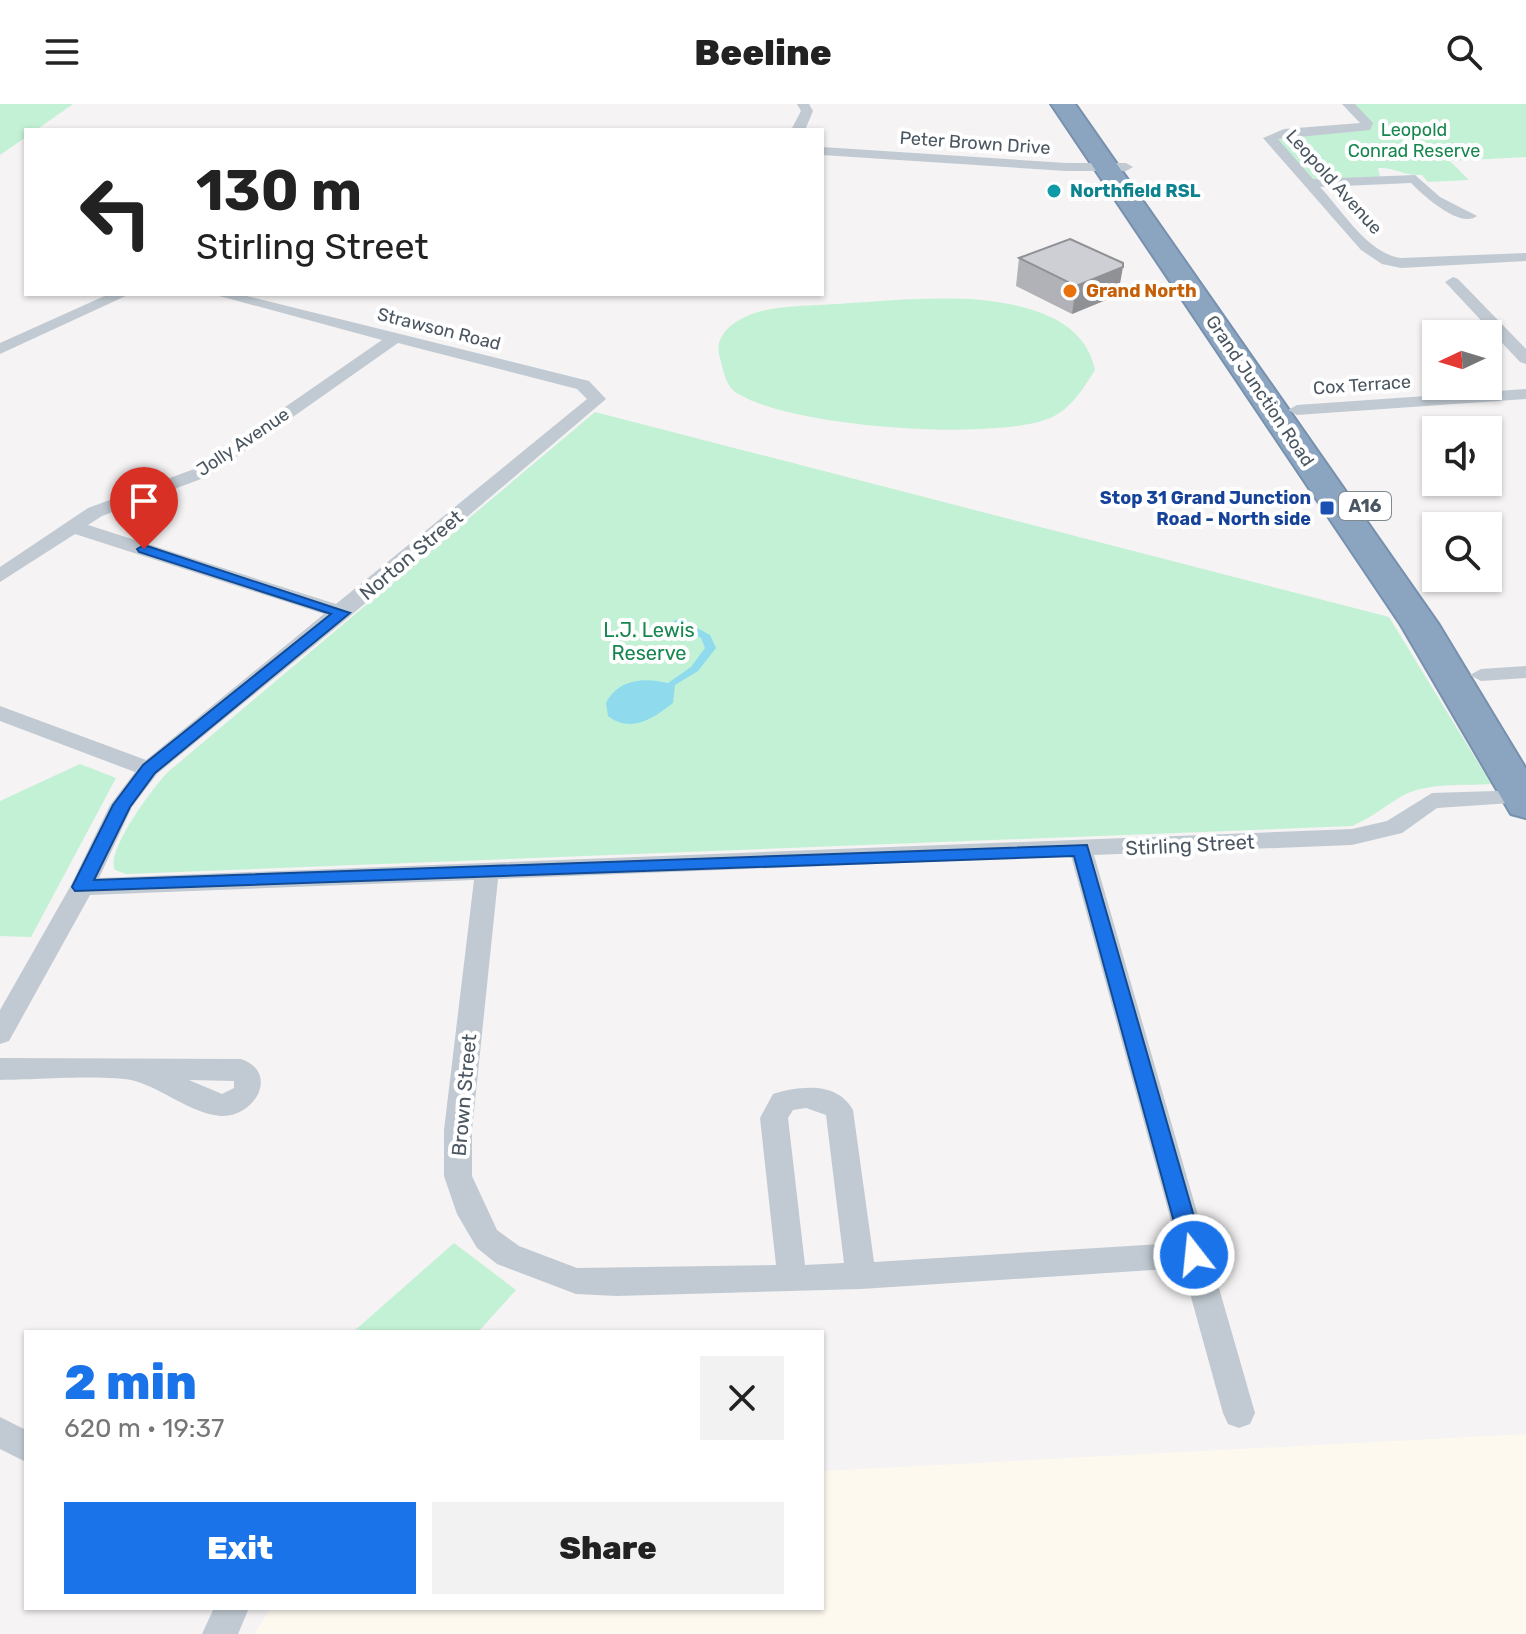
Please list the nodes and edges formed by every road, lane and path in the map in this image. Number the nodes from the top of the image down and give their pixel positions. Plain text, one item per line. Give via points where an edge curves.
1 (803, 104) edge
2 (1063, 104) edge
3 (1081, 104) edge
4 (1348, 104) edge
5 (799, 128) edge
6 (824, 151) edge
7 (1116, 167) junction
8 (1308, 183) junction
9 (1470, 216) dead end
10 (1526, 257) edge
11 (1453, 282) dead end
12 (118, 296) edge
13 (228, 296) edge
14 (395, 338) junction
15 (0, 349) edge
16 (1526, 359) edge
17 (1526, 394) edge
18 (597, 399) joint
19 (1286, 411) junction
20 (73, 527) junction
21 (0, 576) edge
22 (342, 613) junction
23 (1526, 672) edge
24 (1481, 675) junction
25 (0, 713) edge
26 (1526, 750) edge
27 (149, 769) junction
28 (1524, 799) edge
29 (1081, 850) junction
30 (487, 870) junction
31 (82, 887) junction
32 (0, 1034) edge
33 (0, 1069) edge
34 (134, 1069) dead end
35 (1194, 1255) junction
36 (861, 1276) junction
37 (792, 1279) junction
38 (1239, 1413) dead end
39 (0, 1432) edge
40 (24, 1446) edge
41 (231, 1610) edge
42 (220, 1634) edge

1 - 5 street via 807,111
2 - 7 highway, Grand Junction Road / A16
3 - 7 highway, Grand Junction Road / A16
4 - 8 street, Leopold Avenue via 1365,127 1270,138
6 - 7 street, Peter Brown Drive
7 - 19 highway, Grand Junction Road / A16
8 - 9 street via 1415,179 1435,200
8 - 10 street, Leopold Avenue via 1366,247 1387,261
11 - 16 street
12 - 15 street
13 - 14 street, Strawson Road
14 - 18 street, Strawson Road via 583,385
14 - 20 street, Jolly Avenue via 203,472 116,503
17 - 19 street, Cox Terrace
18 - 22 street, Norton Street
19 - 24 highway, Grand Junction Road / A16
19 - 28 highway, Grand Junction Road / A16
20 - 21 street, Jolly Avenue
20 - 22 street
22 - 27 street, Norton Street
23 - 24 street
24 - 26 highway, Grand Junction Road / A16
25 - 27 street
27 - 31 street, Norton Street via 122,805
28 - 29 street, Stirling Street via 1432,801 1394,827 1352,837
29 - 30 street, Stirling Street
29 - 35 street
30 - 31 street, Stirling Street
30 - 37 street, Brown Street via 458,1130 458,1176 487,1239 538,1270 576,1281
31 - 32 street, Norton Street
33 - 34 street
35 - 36 street, Brown Street
35 - 38 street
36 - 37 street, Brown Street
36 - 37 street via 839,1110 823,1098 803,1096 783,1102 774,1118
39 - 40 street
41 - 42 street

